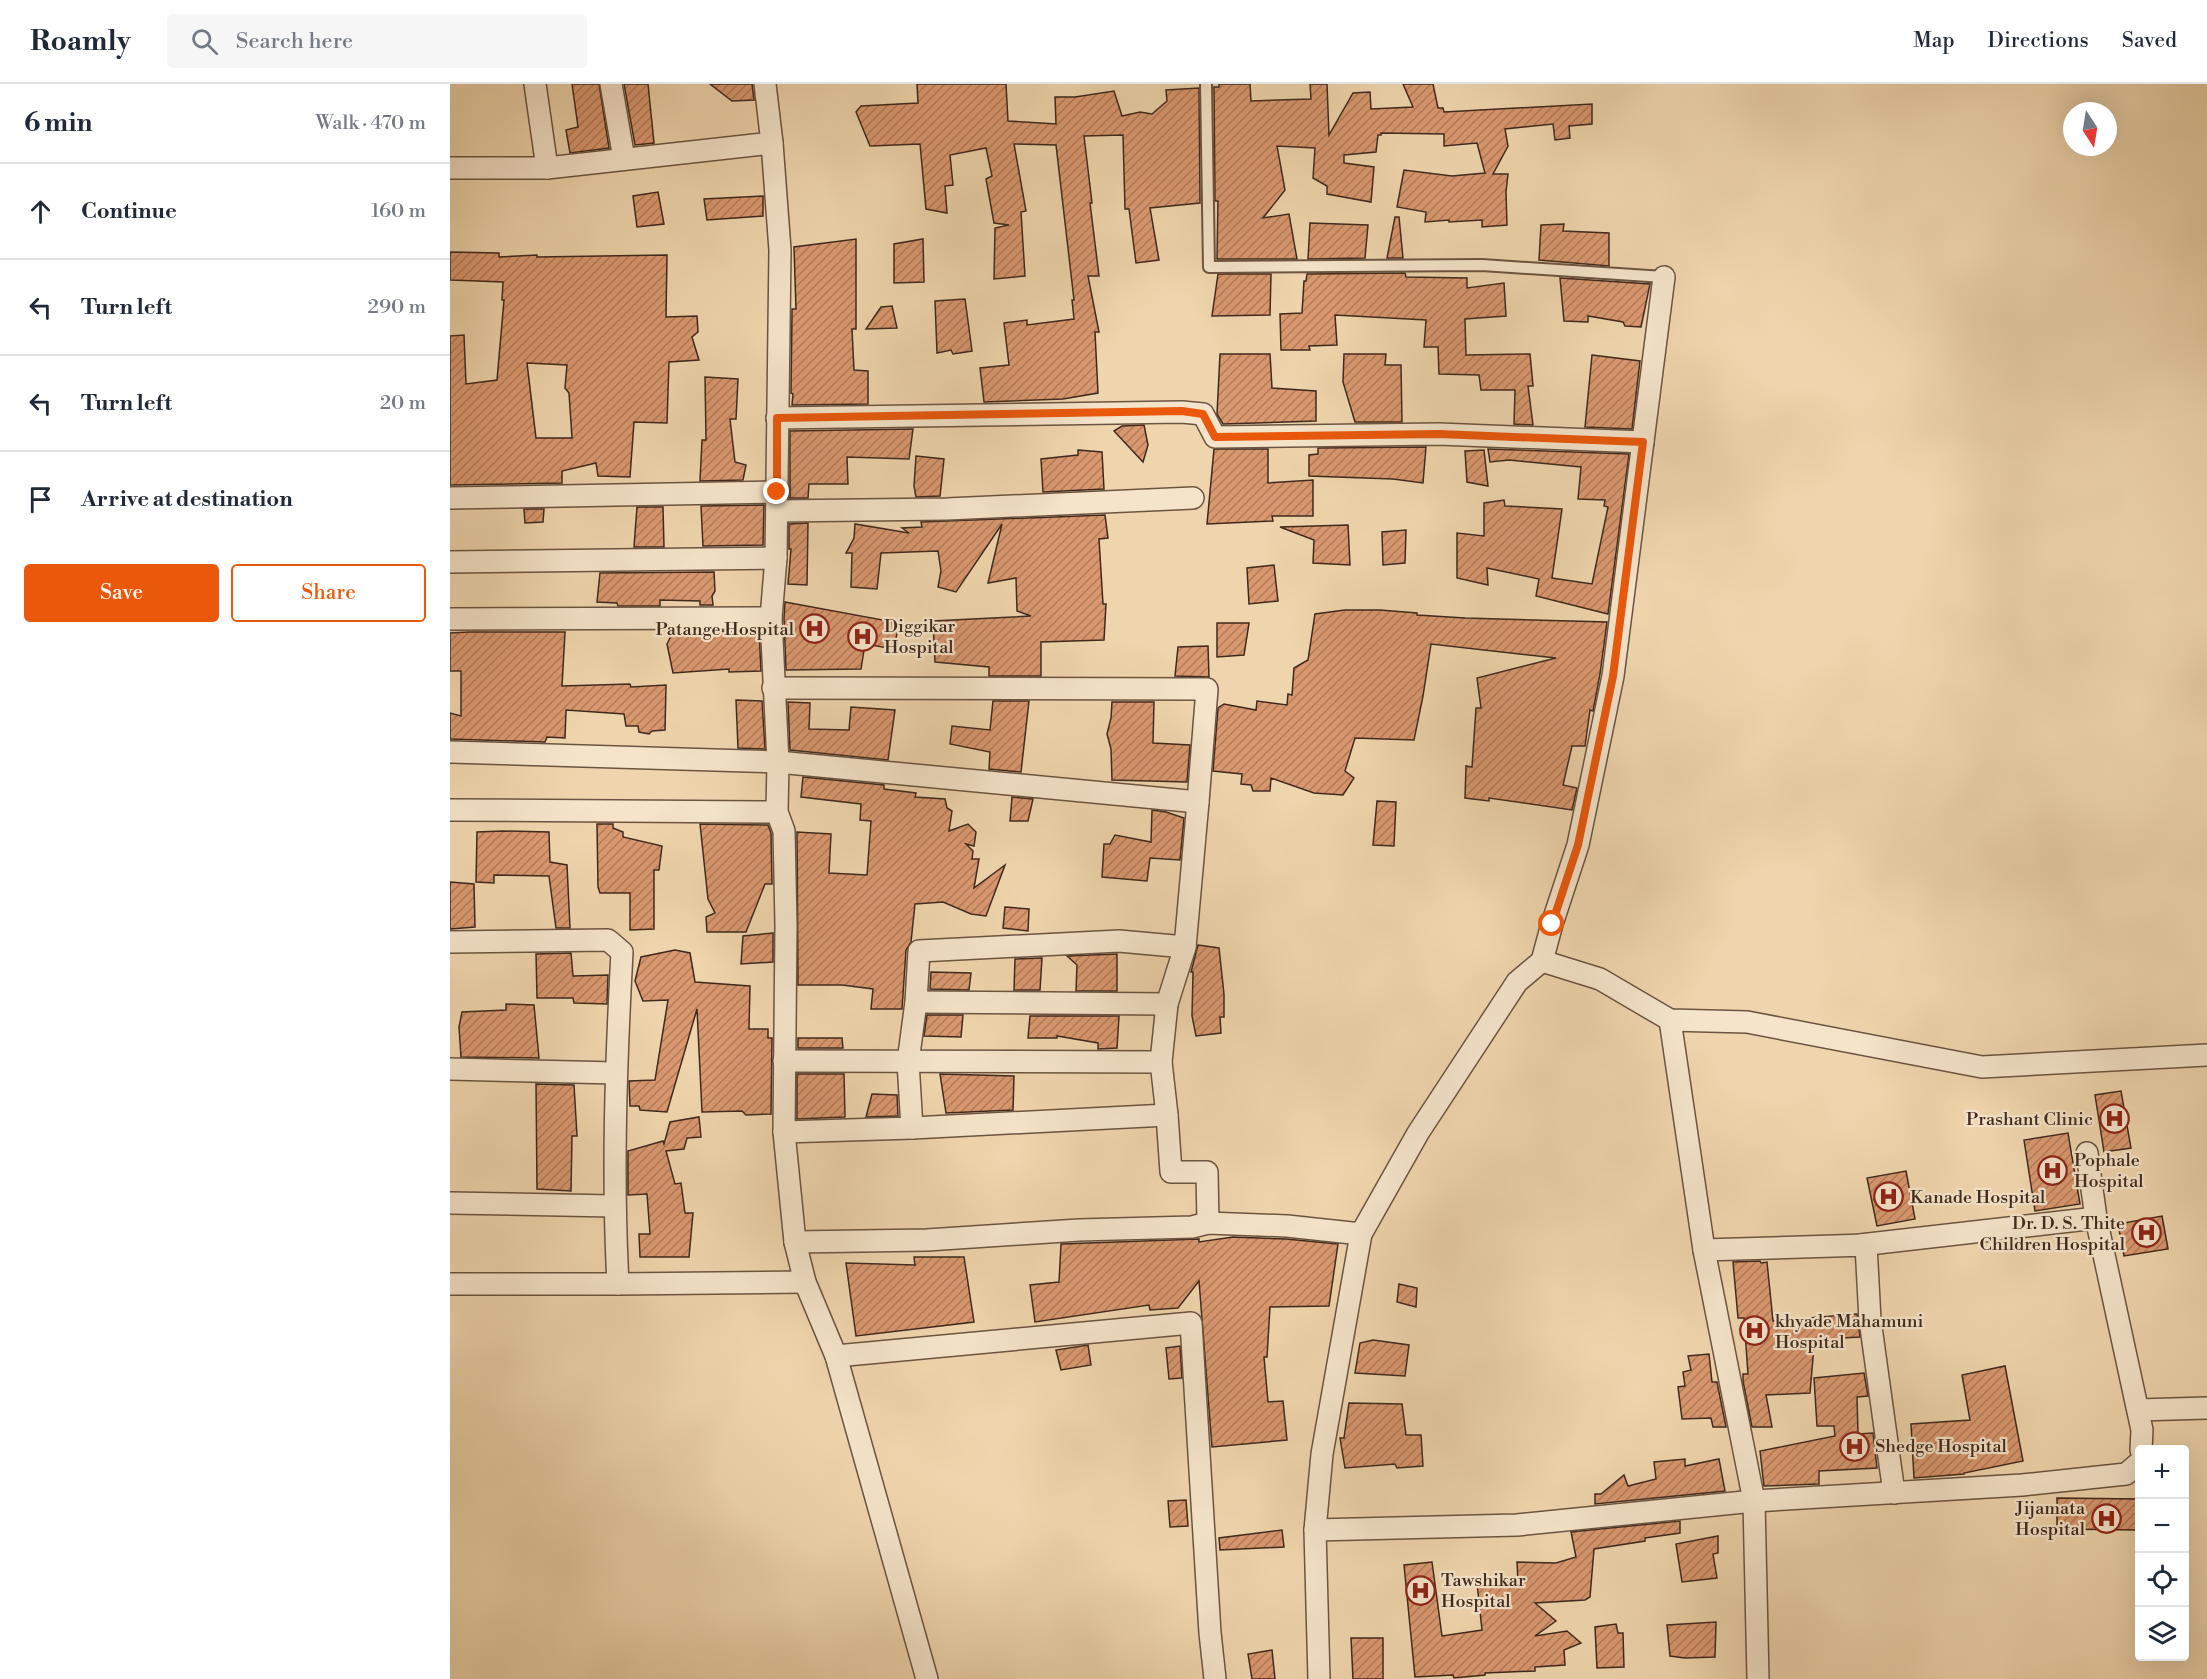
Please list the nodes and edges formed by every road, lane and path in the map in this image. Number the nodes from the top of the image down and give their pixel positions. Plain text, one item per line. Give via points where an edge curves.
1 (535, 84) edge
2 (611, 84) edge
3 (765, 84) edge
4 (1206, 84) edge
5 (772, 143) junction
6 (624, 159) junction
7 (450, 168) edge
8 (547, 168) junction
9 (1665, 277) joint
10 (777, 418) junction
11 (1643, 442) junction
12 (450, 498) edge
13 (1193, 498) dead end
14 (777, 502) junction
15 (776, 558) junction
16 (450, 562) edge
17 (771, 618) junction
18 (450, 620) edge
19 (773, 688) junction
20 (450, 752) edge
21 (778, 762) junction
22 (1198, 802) junction
23 (450, 810) edge
24 (777, 812) junction
25 (450, 942) edge
26 (1185, 947) junction
27 (1542, 961) junction
28 (916, 1002) junction
29 (1167, 1004) junction
30 (1670, 1020) junction
31 (2207, 1055) edge
32 (784, 1060) junction
33 (908, 1062) junction
34 (1161, 1062) junction
35 (450, 1069) edge
36 (616, 1073) junction
37 (1167, 1114) junction
38 (912, 1128) junction
39 (784, 1132) junction
40 (2087, 1153) dead end
41 (450, 1203) edge
42 (614, 1206) junction
43 (2096, 1218) junction
44 (1208, 1223) junction
45 (1361, 1234) junction
46 (795, 1242) junction
47 (1860, 1245) junction
48 (1704, 1250) junction
49 (805, 1282) junction
50 (450, 1284) edge
51 (618, 1284) junction
52 (836, 1356) junction
53 (2207, 1408) edge
54 (2138, 1410) junction
55 (2141, 1445) edge
56 (2135, 1466) edge
57 (1894, 1493) junction
58 (1754, 1501) junction
59 (1315, 1530) junction
60 (927, 1679) edge
61 (1215, 1679) edge
62 (1319, 1679) edge
63 (1758, 1679) edge

1 - 8 street
2 - 6 street
3 - 5 street
4 - 9 lane via 1209,267 1482,265
5 - 6 street
5 - 10 street via 780,250
6 - 8 street
7 - 8 street
9 - 11 street
10 - 11 street via 1182,411 1203,414 1215,437 1439,434
10 - 14 street
11 - 27 street via 1613,676 1578,845
12 - 14 street
13 - 14 street via 948,508
14 - 15 street
15 - 16 street
15 - 17 street
17 - 18 street
17 - 19 street
19 - 21 street
19 - 22 street via 1207,689
20 - 21 street
21 - 22 street
21 - 24 street
22 - 26 street
23 - 24 street
24 - 32 street via 784,831
25 - 36 street via 608,940 622,952
26 - 28 street via 1119,941 919,951
26 - 29 street
27 - 30 street via 1600,979
27 - 45 street via 1517,982 1418,1133
28 - 29 street
28 - 33 street
29 - 34 street
30 - 31 street via 1747,1022 1982,1067
30 - 48 street
32 - 33 street
32 - 39 street
33 - 34 street
33 - 38 street
34 - 37 street
35 - 36 street
36 - 42 street
37 - 38 street
37 - 44 street via 1171,1172 1207,1172
38 - 39 street
39 - 46 street
40 - 43 street
41 - 42 street
42 - 51 street
43 - 47 street
43 - 54 street
44 - 45 street
44 - 46 street via 1192,1227 927,1240
45 - 59 street via 1322,1454
46 - 49 street
47 - 48 street
47 - 57 street via 1866,1245 1870,1320
48 - 58 street
49 - 51 street
49 - 52 street
50 - 51 street
52 - 60 street
52 - 61 street via 1191,1323
53 - 54 street
54 - 55 street
56 - 57 street via 2126,1474
57 - 58 street
58 - 59 street via 1517,1525
58 - 63 street
59 - 62 street

